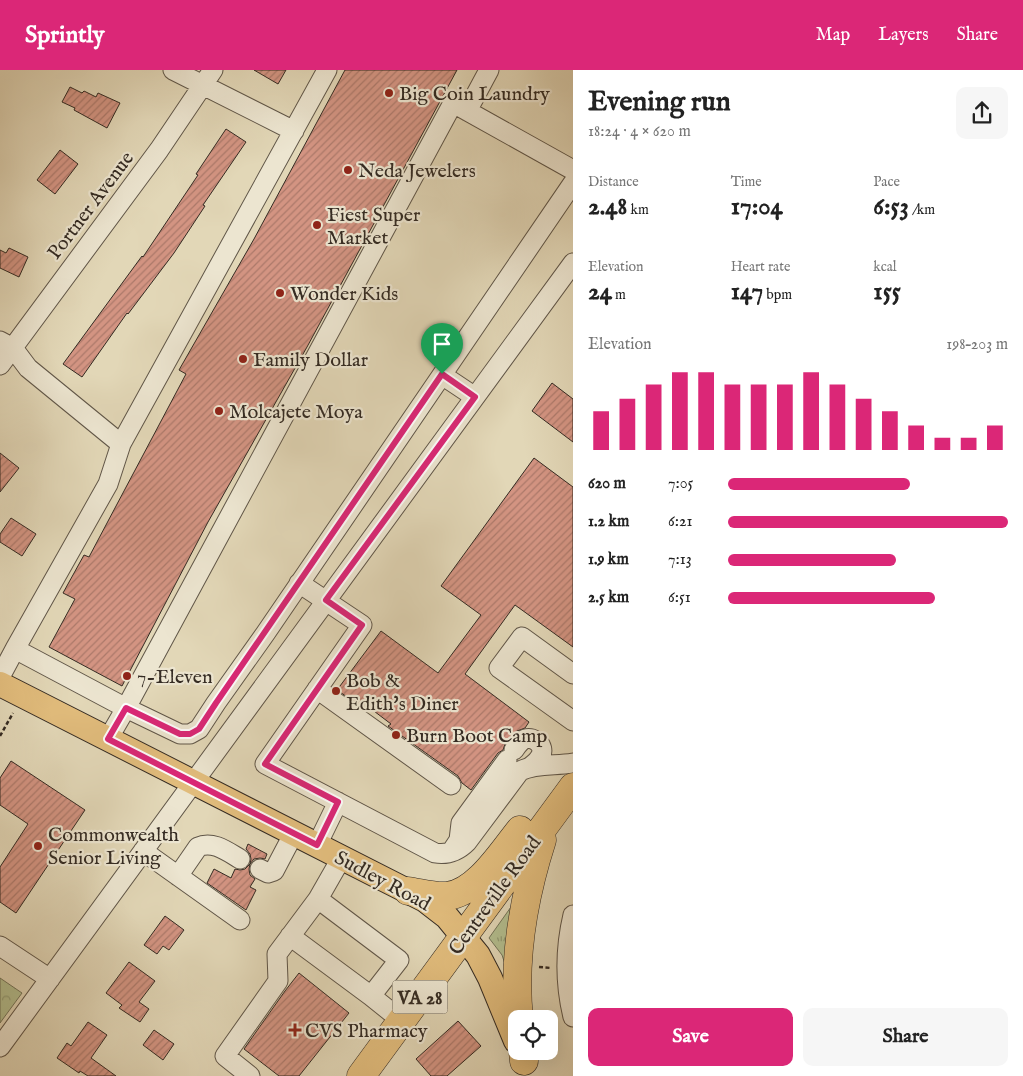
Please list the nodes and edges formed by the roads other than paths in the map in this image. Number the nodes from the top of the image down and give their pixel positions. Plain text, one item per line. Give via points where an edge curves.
1 (173, 70) edge
2 (327, 70) edge
3 (489, 70) edge
4 (208, 78) edge
5 (467, 111) junction
6 (294, 131) junction
7 (573, 170) edge
8 (573, 183) edge
9 (573, 263) edge
10 (6, 344) edge
11 (0, 365) edge
12 (442, 374) junction
13 (475, 397) junction
14 (121, 444) junction
15 (299, 583) junction
16 (326, 600) junction
17 (15, 649) junction
18 (573, 674) edge
19 (0, 677) edge
20 (0, 684) edge
21 (317, 689) junction
22 (126, 708) junction
23 (573, 721) edge
24 (108, 739) junction
25 (573, 763) edge
26 (573, 776) edge
27 (194, 782) junction
28 (451, 785) dead end
29 (573, 787) edge
30 (338, 802) junction
31 (550, 819) junction
32 (294, 833) junction
33 (317, 845) junction
34 (143, 851) junction
35 (342, 857) junction
36 (240, 859) dead end
37 (260, 869) dead end
38 (178, 876) junction
39 (408, 891) junction
40 (318, 899) junction
41 (573, 916) edge
42 (240, 920) dead end
43 (290, 936) junction
44 (464, 937) junction
45 (0, 946) edge
46 (50, 979) junction
47 (570, 983) edge
48 (371, 996) junction
49 (519, 1010) edge
50 (573, 1017) edge
51 (402, 1021) junction
52 (508, 1021) edge
53 (0, 1047) edge
54 (250, 1076) edge
55 (361, 1076) edge

1 - 4 street
2 - 6 street
3 - 5 street
4 - 6 street
4 - 10 street, Portner Avenue via 159,150
5 - 7 street
5 - 22 street via 453,103
6 - 14 street
8 - 12 street
9 - 13 street
10 - 11 street, Portner Avenue
10 - 14 street via 28,368
12 - 13 street
12 - 15 street
13 - 16 street
14 - 17 street via 108,484
15 - 16 street
15 - 22 street via 199,729 190,734 180,734
16 - 21 street via 362,625
16 - 27 street
17 - 19 street
17 - 22 street
18 - 23 street via 522,637 500,668
20 - 24 main road, Sudley Road
21 - 28 street
21 - 30 street via 265,764
22 - 24 street
24 - 27 main road, Sudley Road
25 - 30 street via 516,763 470,838 459,849 444,854 435,853
26 - 39 highway via 556,787 470,888 446,896
27 - 32 main road, Sudley Road
27 - 34 street
29 - 31 highway, Centreville Road / VA 28
30 - 33 street
31 - 44 highway, Centreville Road / VA 28
31 - 49 highway via 536,861 520,942
32 - 33 main road, Sudley Road
32 - 37 street via 274,871 268,873
33 - 35 main road, Sudley Road
34 - 38 street
34 - 46 street
35 - 39 main road, Sudley Road
35 - 40 street
36 - 38 street via 213,845 203,845 198,847
38 - 42 street
39 - 44 main road, Sudley Road via 439,910
40 - 43 street
40 - 48 street via 399,960
41 - 47 street via 566,954
43 - 48 street
43 - 54 street via 277,954 278,981 225,1056
44 - 51 highway, Centreville Road / VA 28
44 - 52 main road, Sudley Road via 485,967
45 - 46 street
46 - 53 street
47 - 50 street
48 - 51 street
51 - 55 highway, Centreville Road / VA 28

